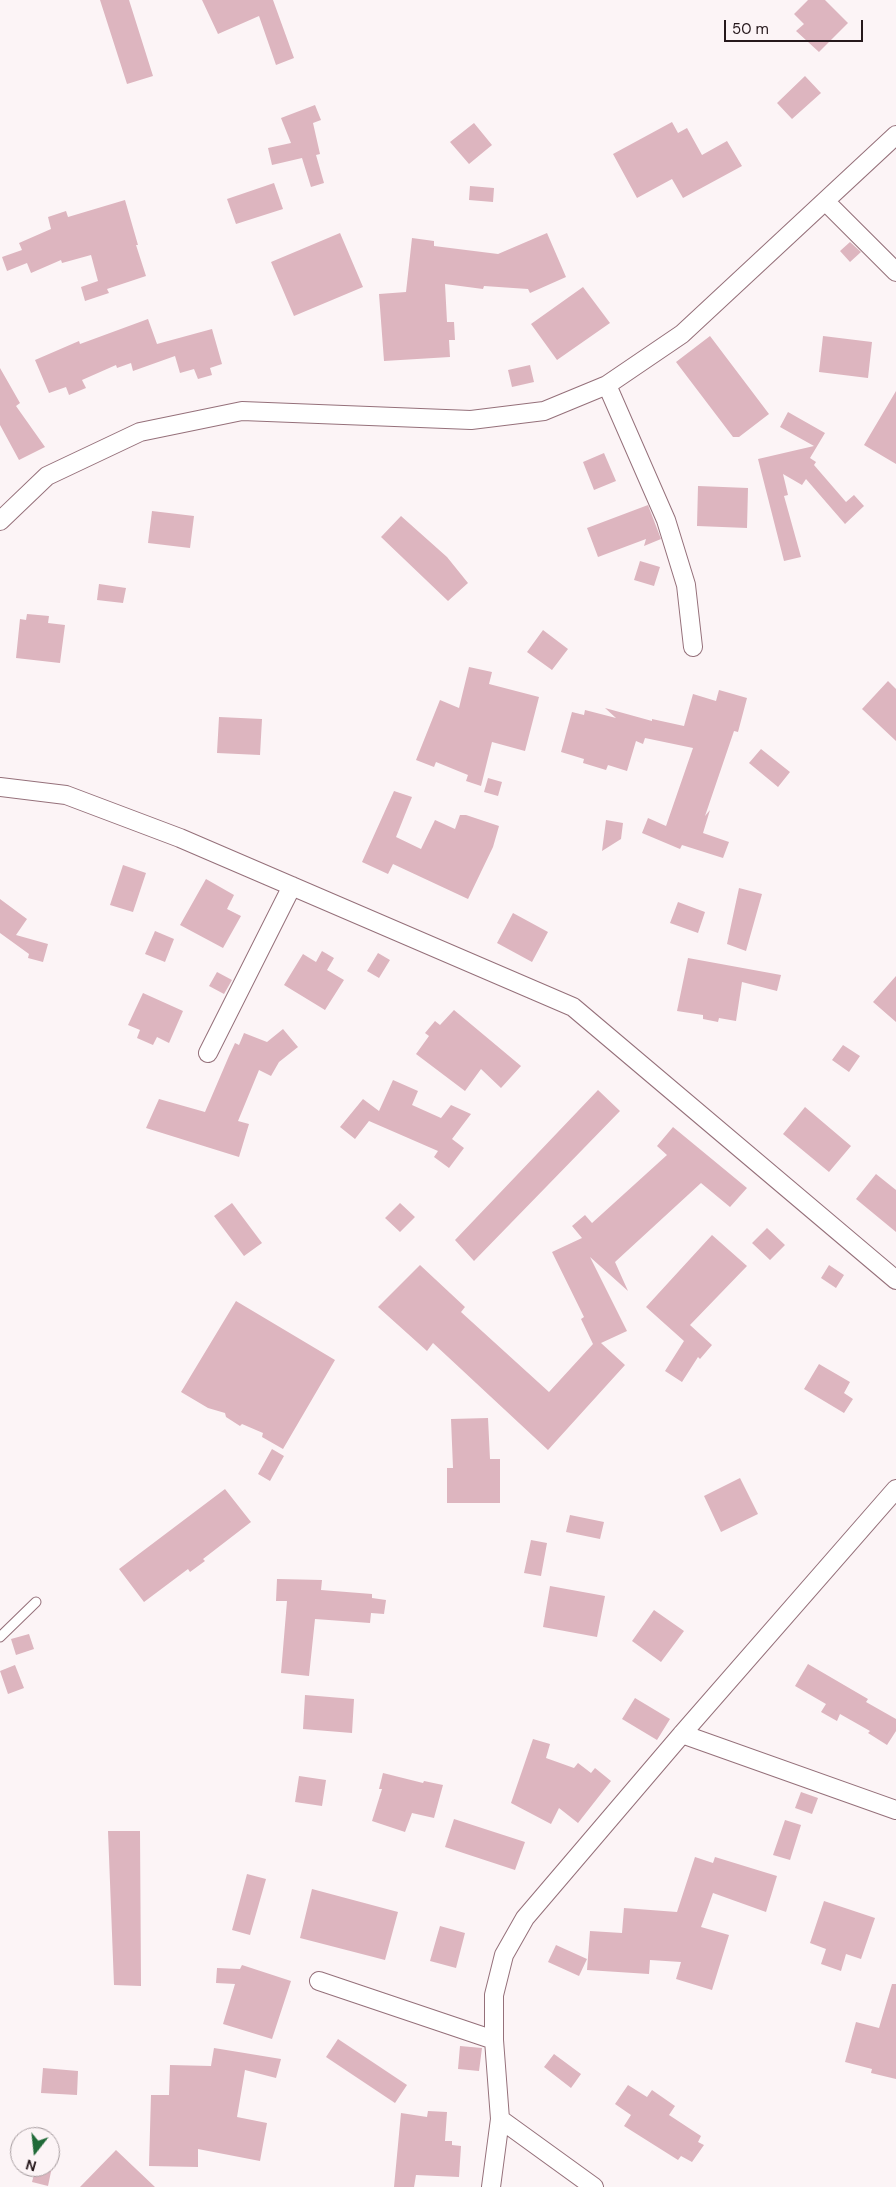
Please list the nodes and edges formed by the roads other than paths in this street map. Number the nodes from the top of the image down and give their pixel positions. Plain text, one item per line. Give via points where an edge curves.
1 (896, 135) edge
2 (826, 201) junction
3 (896, 272) edge
4 (607, 385) junction
5 (0, 521) edge
6 (693, 647) dead end
7 (0, 787) edge
8 (292, 886) junction
9 (208, 1053) dead end
10 (896, 1280) edge
11 (896, 1489) edge
12 (36, 1602) dead end
13 (0, 1637) edge
14 (682, 1734) junction
15 (896, 1810) edge
16 (319, 1980) dead end
17 (494, 2040) junction
18 (500, 2119) junction
19 (491, 2187) edge
20 (594, 2187) edge

1 - 2 street
2 - 3 street
2 - 4 street via 682,334
4 - 5 street via 544,411 471,420 242,411 140,432 47,476
4 - 6 street via 666,520 686,585
7 - 8 street via 66,795 180,838
8 - 9 street
8 - 10 street via 573,1007
11 - 14 street
12 - 13 lane
14 - 15 street
14 - 17 street via 525,1918 504,1955 494,1995
16 - 17 street
17 - 18 street
18 - 19 street
18 - 20 street

